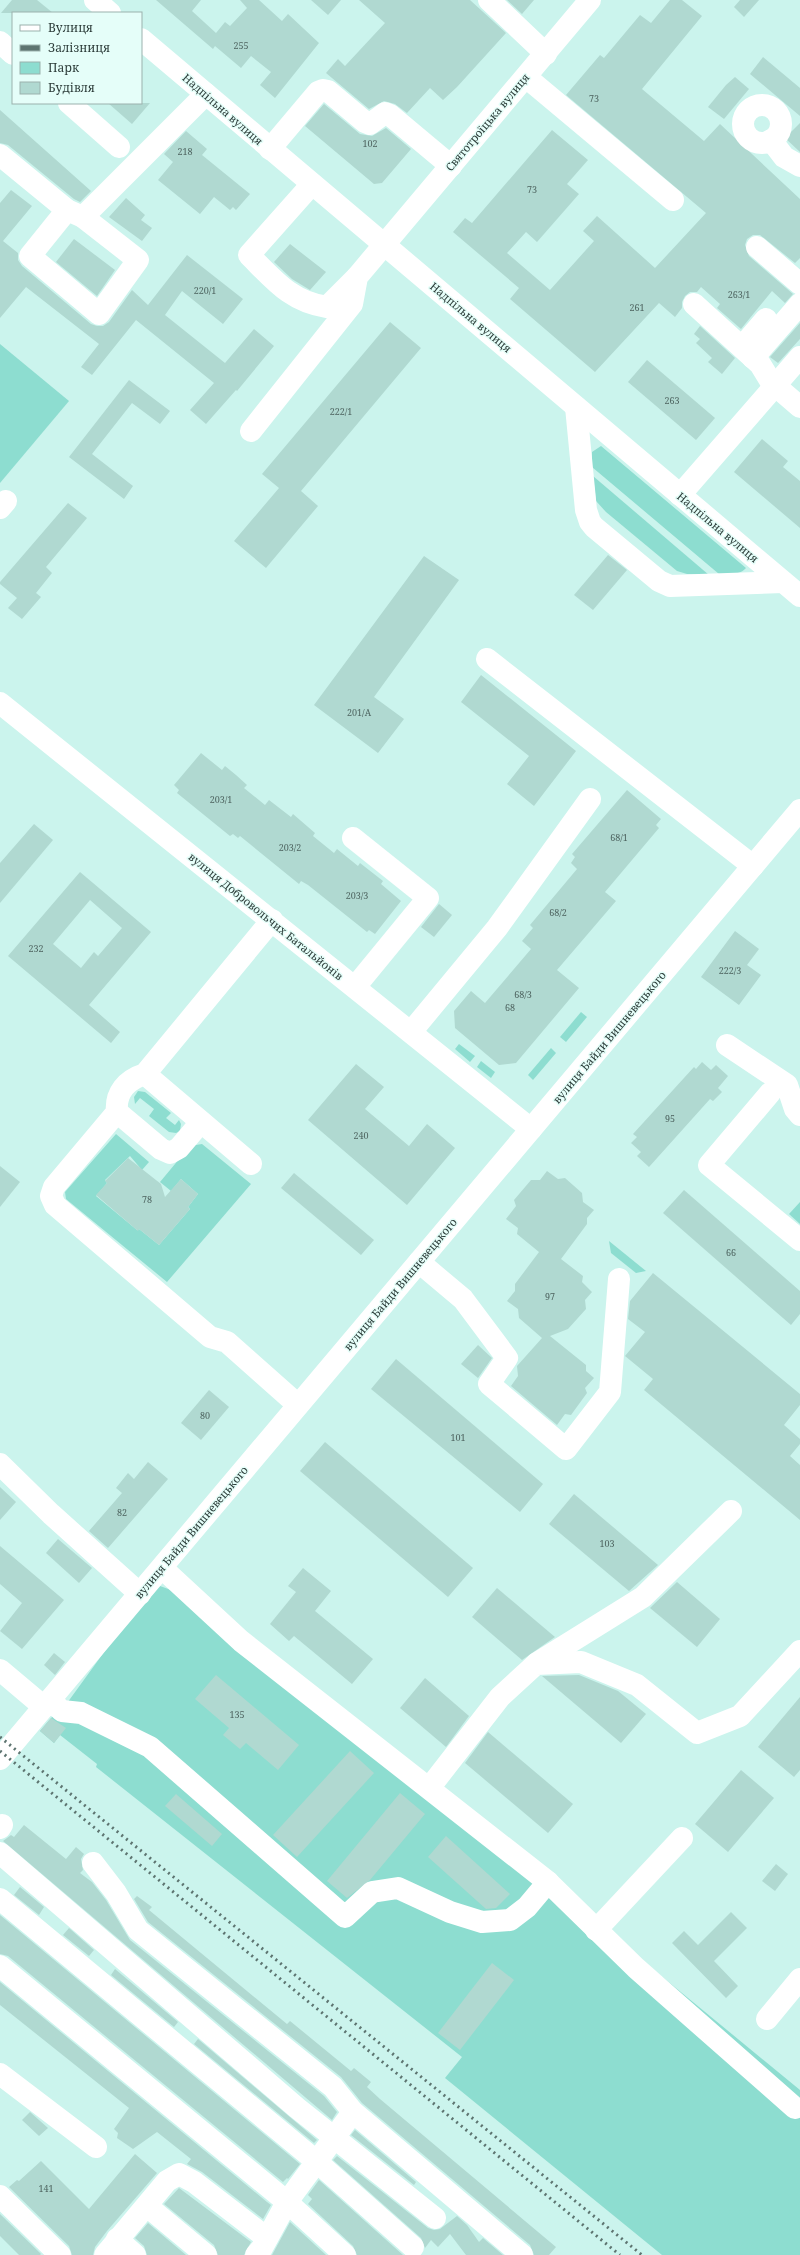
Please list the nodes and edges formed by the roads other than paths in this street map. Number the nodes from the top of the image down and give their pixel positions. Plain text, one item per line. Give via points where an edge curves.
1 (95, 0) edge
2 (489, 0) edge
3 (590, 0) edge
4 (109, 12) edge
5 (142, 40) edge
6 (0, 42) edge
7 (12, 53) edge
8 (546, 54) junction
9 (526, 77) junction
10 (206, 94) junction
11 (70, 104) edge
12 (771, 140) dead end
13 (119, 147) dead end
14 (270, 149) junction
15 (1, 157) edge
16 (451, 166) junction
17 (800, 166) edge
18 (312, 184) junction
19 (673, 200) dead end
20 (75, 214) junction
21 (384, 244) junction
22 (757, 247) dead end
23 (356, 276) junction
24 (800, 284) edge
25 (694, 304) dead end
26 (800, 304) edge
27 (766, 319) dead end
28 (748, 352) junction
29 (800, 357) edge
30 (775, 385) junction
31 (576, 407) junction
32 (800, 407) edge
33 (251, 431) dead end
34 (680, 495) junction
35 (783, 582) junction
36 (800, 596) edge
37 (487, 659) dead end
38 (0, 704) edge
39 (590, 799) dead end
40 (800, 810) edge
41 (353, 838) dead end
42 (753, 866) junction
43 (272, 920) junction
44 (355, 987) junction
45 (411, 1032) junction
46 (727, 1045) dead end
47 (145, 1074) junction
48 (770, 1093) dead end
49 (117, 1112) junction
50 (800, 1115) edge
51 (201, 1122) junction
52 (531, 1129) junction
53 (251, 1164) dead end
54 (800, 1240) edge
55 (419, 1262) junction
56 (619, 1279) dead end
57 (298, 1405) junction
58 (0, 1464) edge
59 (731, 1511) dead end
60 (162, 1568) junction
61 (140, 1594) junction
62 (800, 1651) edge
63 (536, 1664) junction
64 (0, 1670) edge
65 (47, 1703) junction
66 (0, 1759) edge
67 (430, 1788) junction
68 (682, 1838) dead end
69 (0, 1853) edge
70 (93, 1863) dead end
71 (548, 1882) junction
72 (0, 1899) edge
73 (596, 1930) junction
74 (0, 1966) edge
75 (800, 1979) edge
76 (767, 2018) dead end
77 (0, 2074) edge
78 (795, 2108) dead end
79 (353, 2112) junction
80 (335, 2138) junction
81 (96, 2147) dead end
82 (316, 2161) junction
83 (0, 2196) edge
84 (287, 2202) junction
85 (147, 2206) junction
86 (435, 2218) dead end
87 (262, 2246) edge
88 (111, 2247) edge
89 (413, 2247) dead end
90 (60, 2255) edge
91 (135, 2255) edge
92 (206, 2255) edge
93 (345, 2255) edge
94 (522, 2255) edge

1 - 4 street
2 - 8 street
3 - 8 street, Святотроїцька вулиця
5 - 10 street, Надпільна вулиця
6 - 7 street
8 - 9 street, Святотроїцька вулиця
9 - 16 street, Святотроїцька вулиця
9 - 19 street
10 - 14 street, Надпільна вулиця
10 - 20 street
11 - 13 street
12 - 17 street via 784,157
14 - 16 street via 318,92 323,90 328,91 364,122 370,124 384,113 390,115
14 - 18 street, Надпільна вулиця
15 - 20 street
16 - 21 street, Святотроїцька вулиця
18 - 21 street, Надпільна вулиця
18 - 23 street, Святотроїцька вулиця via 249,255 281,287 309,304 327,307
20 - 20 street via 30,256 99,314 138,260
21 - 23 street, Святотроїцька вулиця
21 - 31 street, Надпільна вулиця
22 - 24 street
23 - 33 street via 352,304
25 - 28 street
26 - 28 street
27 - 28 street
28 - 30 street
29 - 30 street
30 - 32 street
30 - 34 street
31 - 34 street, Надпільна вулиця
31 - 35 street via 586,510 594,527 659,581 670,586
34 - 35 street, Надпільна вулиця
35 - 36 street, Надпільна вулиця
37 - 42 street
38 - 43 street, вулиця Добровольчих Батальйонів
39 - 45 street via 497,928
40 - 42 street, вулиця Байди Вишневецького
41 - 44 street via 428,898
42 - 52 street, вулиця Байди Вишневецького
43 - 44 street, вулиця Добровольчих Батальйонів
43 - 47 street
44 - 45 street, вулиця Добровольчих Батальйонів
45 - 52 street, вулиця Добровольчих Батальйонів
46 - 50 street via 788,1084 795,1109
47 - 49 street via 132,1079 117,1097
47 - 51 street
48 - 54 street via 709,1165
49 - 51 street via 161,1150 170,1153 179,1148
49 - 57 street via 54,1187 52,1201 210,1337 227,1342
51 - 53 street
52 - 55 street, вулиця Байди Вишневецького
55 - 56 street via 463,1299 507,1358 489,1384 566,1449 610,1392
55 - 57 street, вулиця Байди Вишневецького
57 - 60 street, вулиця Байди Вишневецького
58 - 61 street
59 - 63 street via 643,1597
60 - 61 street, вулиця Байди Вишневецького
60 - 67 street via 241,1641
61 - 65 street, вулиця Байди Вишневецького
62 - 63 street via 740,1716 697,1733 637,1685 581,1662
63 - 67 street via 500,1697
64 - 65 street
65 - 66 street, вулиця Байди Вишневецького
65 - 71 street via 62,1710 81,1713 150,1747 345,1917 372,1892 398,1888 450,1912 482,1922 510,1920 527,1907
67 - 71 street
68 - 73 street
69 - 80 street
70 - 79 street via 116,1893 138,1930 333,2086
71 - 73 street
72 - 82 street
73 - 78 street
74 - 84 street
75 - 76 street
77 - 81 street
79 - 80 street
79 - 94 street
80 - 82 street
80 - 86 street
82 - 84 street
82 - 89 street
83 - 90 street
84 - 87 street
84 - 93 street
85 - 87 street via 167,2181 179,2174 194,2182
85 - 88 street
85 - 92 street
88 - 91 street

